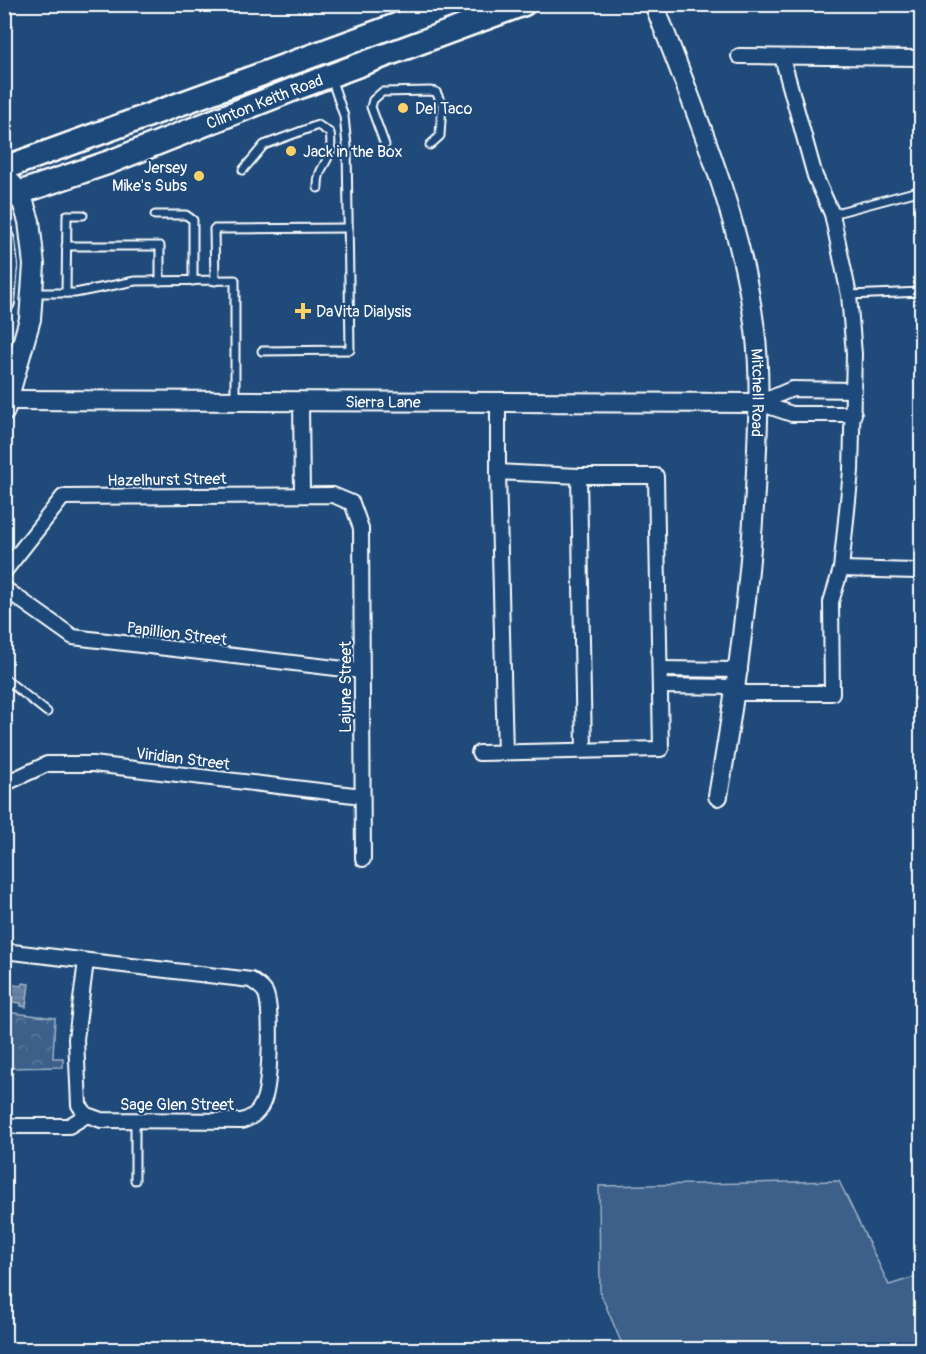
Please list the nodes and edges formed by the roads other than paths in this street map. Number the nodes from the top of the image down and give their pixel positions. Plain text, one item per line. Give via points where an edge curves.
1 (454, 4) edge
2 (524, 4) edge
3 (654, 4) edge
4 (739, 56) dead end
5 (782, 57) junction
6 (921, 58) edge
7 (331, 76) junction
8 (430, 145) dead end
9 (385, 146) dead end
10 (4, 168) edge
11 (243, 170) dead end
12 (4, 176) edge
13 (318, 188) dead end
14 (921, 190) edge
15 (12, 196) edge
16 (832, 214) junction
17 (83, 216) dead end
18 (155, 216) dead end
19 (348, 228) junction
20 (4, 240) edge
21 (66, 246) junction
22 (160, 281) junction
23 (193, 281) junction
24 (215, 281) junction
25 (921, 292) edge
26 (34, 293) junction
27 (66, 293) junction
28 (849, 295) junction
29 (4, 302) edge
30 (262, 351) dead end
31 (854, 390) junction
32 (235, 402) junction
33 (301, 402) junction
34 (498, 402) junction
35 (759, 403) junction
36 (6, 406) edge
37 (854, 414) junction
38 (498, 472) junction
39 (579, 476) junction
40 (303, 494) junction
41 (357, 516) joint
42 (921, 568) edge
43 (841, 569) junction
44 (4, 572) edge
45 (4, 588) edge
46 (660, 669) junction
47 (362, 671) junction
48 (4, 678) edge
49 (738, 683) junction
50 (660, 686) junction
51 (47, 712) dead end
52 (584, 750) junction
53 (479, 753) dead end
54 (505, 753) junction
55 (4, 784) edge
56 (362, 796) junction
57 (718, 796) dead end
58 (363, 859) dead end
59 (4, 951) edge
60 (86, 961) junction
61 (87, 1114) junction
62 (135, 1120) junction
63 (4, 1126) edge
64 (135, 1180) dead end

1 - 10 main road, Clinton Keith Road
2 - 7 main road, Clinton Keith Road
3 - 35 street, Mitchell Road via 694,106 736,235 755,331
4 - 5 street
5 - 6 street
5 - 16 street via 815,176
7 - 15 main road, Clinton Keith Road
7 - 19 lane via 344,116
8 - 9 lane via 440,136 442,104 436,92 420,91 381,92 373,100 371,107
11 - 13 lane via 264,146 318,125 330,133 332,145 328,161 317,175
12 - 15 main road
14 - 16 lane
15 - 26 main road via 29,221
16 - 28 street
17 - 21 lane via 67,216
18 - 23 lane via 186,216 193,220
19 - 24 lane via 214,229
19 - 30 lane via 350,350
20 - 29 main road
21 - 22 lane via 160,246
21 - 27 lane
22 - 23 lane
22 - 27 lane via 135,281
23 - 24 lane
24 - 32 lane via 235,280
25 - 28 lane
26 - 27 lane
26 - 36 main road
28 - 31 street
31 - 35 street via 792,389
31 - 37 street
32 - 33 street, Sierra Lane
32 - 36 street, Sierra Lane
33 - 34 street, Sierra Lane
33 - 40 street
34 - 35 street, Sierra Lane
34 - 38 street
35 - 37 street via 792,414
35 - 49 street, Mitchell Road via 754,516
37 - 43 street
38 - 39 street
38 - 54 street
39 - 46 street via 656,476
39 - 52 street
40 - 41 street, Hazelhurst Street via 333,495 352,503
40 - 44 street, Hazelhurst Street via 63,497
41 - 47 street, Lajune Street via 361,528
42 - 43 street
43 - 49 street via 831,602 832,693
45 - 47 street, Papillion Street via 73,637
46 - 49 street
46 - 50 street
47 - 56 street, Lajune Street
48 - 51 lane
49 - 50 street
49 - 57 street, Mitchell Road
50 - 52 street via 661,749
52 - 54 street
53 - 54 street
55 - 56 street, Viridian Street via 47,764 93,764
56 - 58 street, Lajune Street
59 - 60 street, Sage Glen Street
60 - 61 street via 76,1039 79,1105
60 - 62 street, Sage Glen Street via 251,980 264,991 268,1002 271,1012 266,1097 259,1111 242,1121
61 - 62 street, Sage Glen Street via 102,1120
61 - 63 street via 69,1126
62 - 64 lane

